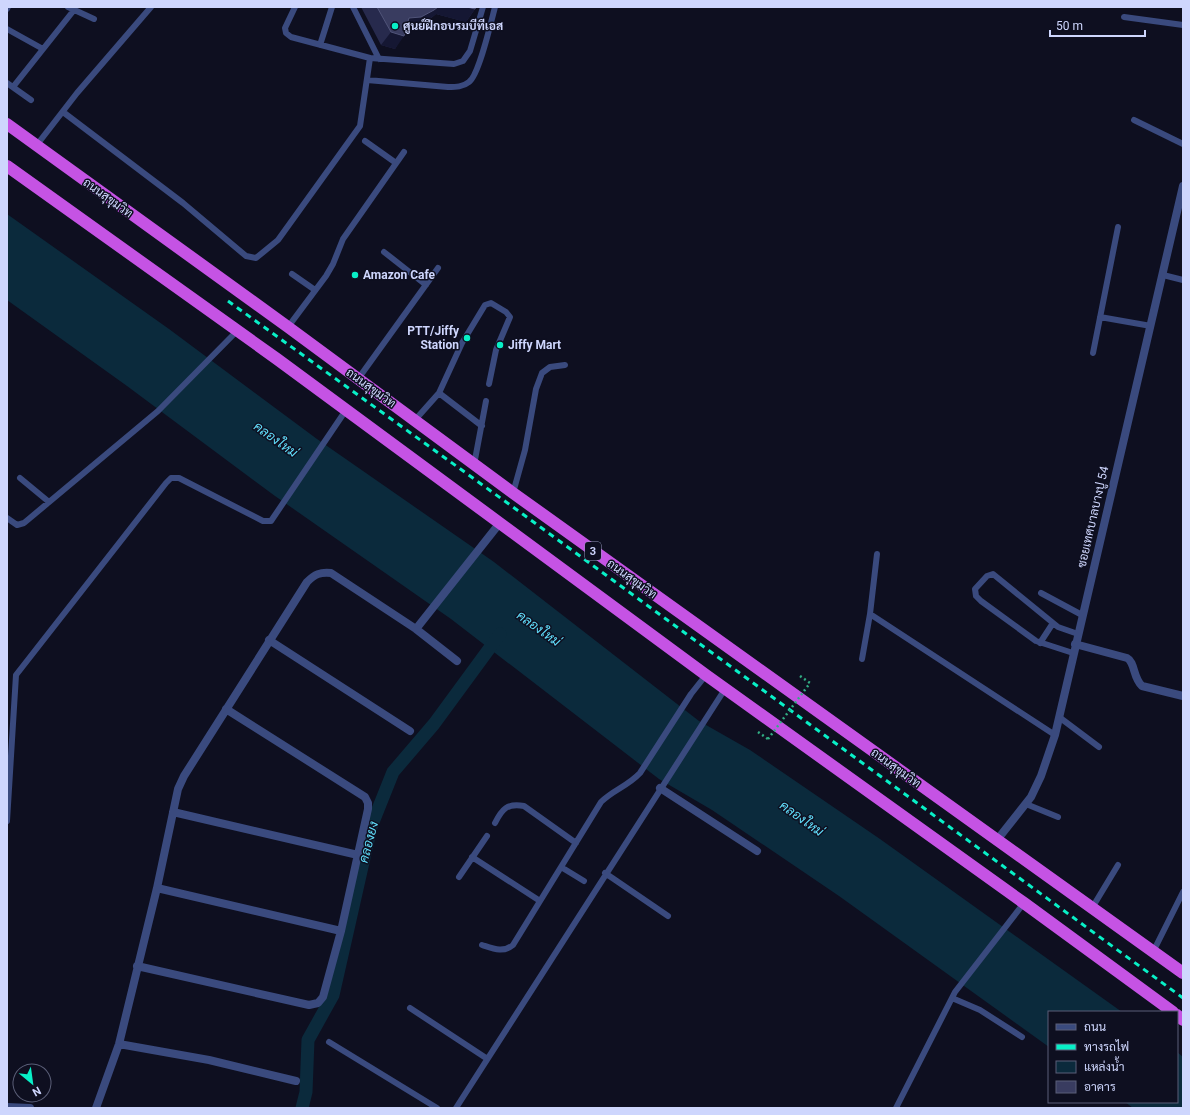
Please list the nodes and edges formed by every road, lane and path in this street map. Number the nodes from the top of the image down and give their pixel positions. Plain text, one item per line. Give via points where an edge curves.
1 (151, 7) edge
2 (295, 7) edge
3 (332, 7) edge
4 (353, 7) edge
5 (484, 7) edge
6 (495, 7) edge
7 (71, 8) edge
8 (1124, 17) dead end
9 (94, 19) dead end
10 (1183, 25) edge
11 (7, 29) edge
12 (320, 45) junction
13 (43, 49) junction
14 (370, 58) junction
15 (379, 58) junction
16 (367, 80) junction
17 (7, 83) edge
18 (13, 88) junction
19 (31, 100) dead end
20 (63, 112) junction
21 (1134, 120) dead end
22 (7, 124) edge
23 (365, 141) dead end
24 (1183, 144) edge
25 (36, 146) junction
26 (404, 152) dead end
27 (396, 163) junction
28 (7, 166) edge
29 (1183, 186) edge
30 (1118, 227) dead end
31 (384, 252) dead end
32 (438, 268) dead end
33 (292, 274) dead end
34 (1163, 275) junction
35 (1183, 280) edge
36 (426, 285) junction
37 (315, 290) junction
38 (1100, 317) junction
39 (1151, 326) junction
40 (288, 327) junction
41 (237, 331) junction
42 (1093, 353) dead end
43 (565, 365) dead end
44 (358, 379) junction
45 (489, 384) dead end
46 (439, 393) junction
47 (486, 401) dead end
48 (346, 410) junction
49 (415, 420) junction
50 (482, 426) junction
51 (474, 465) junction
52 (20, 478) dead end
53 (513, 493) junction
54 (49, 502) junction
55 (7, 518) edge
56 (499, 524) junction
57 (877, 554) dead end
58 (1041, 593) dead end
59 (870, 614) junction
60 (1082, 615) junction
61 (1053, 623) junction
62 (416, 629) junction
63 (1078, 634) junction
64 (269, 640) junction
65 (1040, 642) junction
66 (1074, 648) junction
67 (862, 659) dead end
68 (457, 661) dead end
69 (706, 675) junction
70 (800, 676) dead end
71 (725, 689) junction
72 (1183, 696) edge
73 (226, 709) junction
74 (1059, 717) junction
75 (410, 731) dead end
76 (758, 732) dead end
77 (1055, 735) junction
78 (1099, 747) dead end
79 (661, 786) junction
80 (1026, 804) junction
81 (173, 812) junction
82 (1058, 817) dead end
83 (7, 821) edge
84 (495, 823) dead end
85 (487, 836) dead end
86 (997, 840) junction
87 (576, 843) junction
88 (757, 851) dead end
89 (358, 855) junction
90 (472, 858) junction
91 (1118, 865) dead end
92 (561, 867) junction
93 (605, 873) junction
94 (458, 877) dead end
95 (584, 881) dead end
96 (157, 888) junction
97 (1183, 892) edge
98 (540, 901) junction
99 (1024, 903) junction
100 (1092, 908) junction
101 (668, 916) dead end
102 (341, 931) junction
103 (482, 945) dead end
104 (1153, 952) junction
105 (137, 966) junction
106 (1183, 974) edge
107 (954, 995) junction
108 (410, 1008) dead end
109 (1172, 1011) edge
110 (1022, 1037) dead end
111 (329, 1042) dead end
112 (119, 1044) junction
113 (486, 1058) junction
114 (296, 1081) dead end
115 (7, 1107) edge
116 (30, 1108) edge
117 (96, 1108) edge
118 (437, 1108) edge
119 (456, 1108) edge
120 (896, 1108) edge

1 - 20 lane
2 - 12 lane via 285,28 286,33 291,37
3 - 12 lane
4 - 15 lane
5 - 15 lane via 470,51 463,61 454,64
6 - 16 lane via 477,71 469,82 459,87 448,87
7 - 9 lane
7 - 13 lane
8 - 10 lane
11 - 13 lane
12 - 14 lane
13 - 18 lane
14 - 15 lane
14 - 16 lane
16 - 20 lane via 360,126 278,240 264,253 251,258
17 - 18 lane
18 - 19 lane
20 - 25 lane
21 - 24 lane
22 - 25 highway, ถนนสุขุมวิท / 3
23 - 27 lane
25 - 40 highway, ถนนสุขุมวิท / 3
26 - 27 lane
27 - 37 lane via 344,239 334,264
28 - 41 highway
29 - 34 street, ซอยเทศบาลบางปู 54
30 - 38 lane
31 - 36 lane
32 - 36 lane
33 - 37 lane
34 - 35 lane
34 - 39 street, ซอยเทศบาลบางปู 54
36 - 44 lane
37 - 40 lane
38 - 39 lane
38 - 42 lane
39 - 60 street, ซอยเทศบาลบางปู 54
40 - 44 highway, ถนนสุขุมวิท / 3
41 - 48 highway
41 - 54 lane via 158,411
43 - 53 lane via 550,367 542,374 536,389 525,450
44 - 49 highway, ถนนสุขุมวิท / 3
45 - 46 lane via 496,350 510,317 491,302 485,305 462,343
46 - 49 lane
46 - 50 lane
47 - 50 lane
48 - 56 highway
48 - 83 lane via 271,521 263,521 179,478 172,478 166,483 16,675
49 - 51 highway, ถนนสุขุมวิท / 3
50 - 51 lane
51 - 53 highway, ถนนสุขุมวิท / 3
52 - 54 lane
53 - 86 highway, ถนนสุขุมวิท / 3
54 - 55 lane via 20,525
56 - 62 street
56 - 69 highway
57 - 59 lane
58 - 60 lane
59 - 67 lane
59 - 77 lane
60 - 63 street, ซอยเทศบาลบางปู 54
61 - 63 lane
61 - 65 lane
61 - 65 lane via 993,574 987,576 975,589 976,596 981,601 1025,635
62 - 64 street via 331,573 321,572 306,582
62 - 68 street
63 - 66 street, ซอยเทศบาลบางปู 54
64 - 73 street
64 - 75 street
65 - 66 lane
66 - 72 street via 1130,659 1134,674 1142,686
66 - 74 street, ซอยเทศบาลบางปู 54
69 - 71 highway
69 - 87 lane via 640,773 632,782 608,794
70 - 76 path, bridge via 810,683 768,740
71 - 79 lane
71 - 99 highway
73 - 81 street via 184,776
73 - 89 street via 365,797 368,809
74 - 77 street, ซอยเทศบาลบางปู 54
74 - 78 lane
77 - 80 street, ซอยเทศบาลบางปู 54 via 1041,776
79 - 88 street
79 - 93 lane
80 - 82 lane
80 - 86 street, ซอยเทศบาลบางปู 54
81 - 89 street
81 - 96 street
84 - 87 lane via 500,813 508,807 514,804 524,806
85 - 90 lane
86 - 100 highway, ถนนสุขุมวิท / 3
87 - 92 lane
89 - 102 street
90 - 94 lane
90 - 98 lane
91 - 100 lane
92 - 95 lane
92 - 98 lane
93 - 101 lane
93 - 113 lane
96 - 102 street
96 - 105 street
97 - 104 lane
98 - 103 lane via 514,945 508,950
99 - 107 lane
99 - 109 highway
100 - 104 highway, ถนนสุขุมวิท / 3
102 - 105 street via 323,997 318,1003 309,1006
104 - 106 highway, ถนนสุขุมวิท / 3
105 - 112 street
107 - 110 lane
107 - 120 lane
108 - 113 lane
111 - 118 lane
112 - 114 street via 209,1060
112 - 117 street
113 - 119 lane
115 - 116 street

